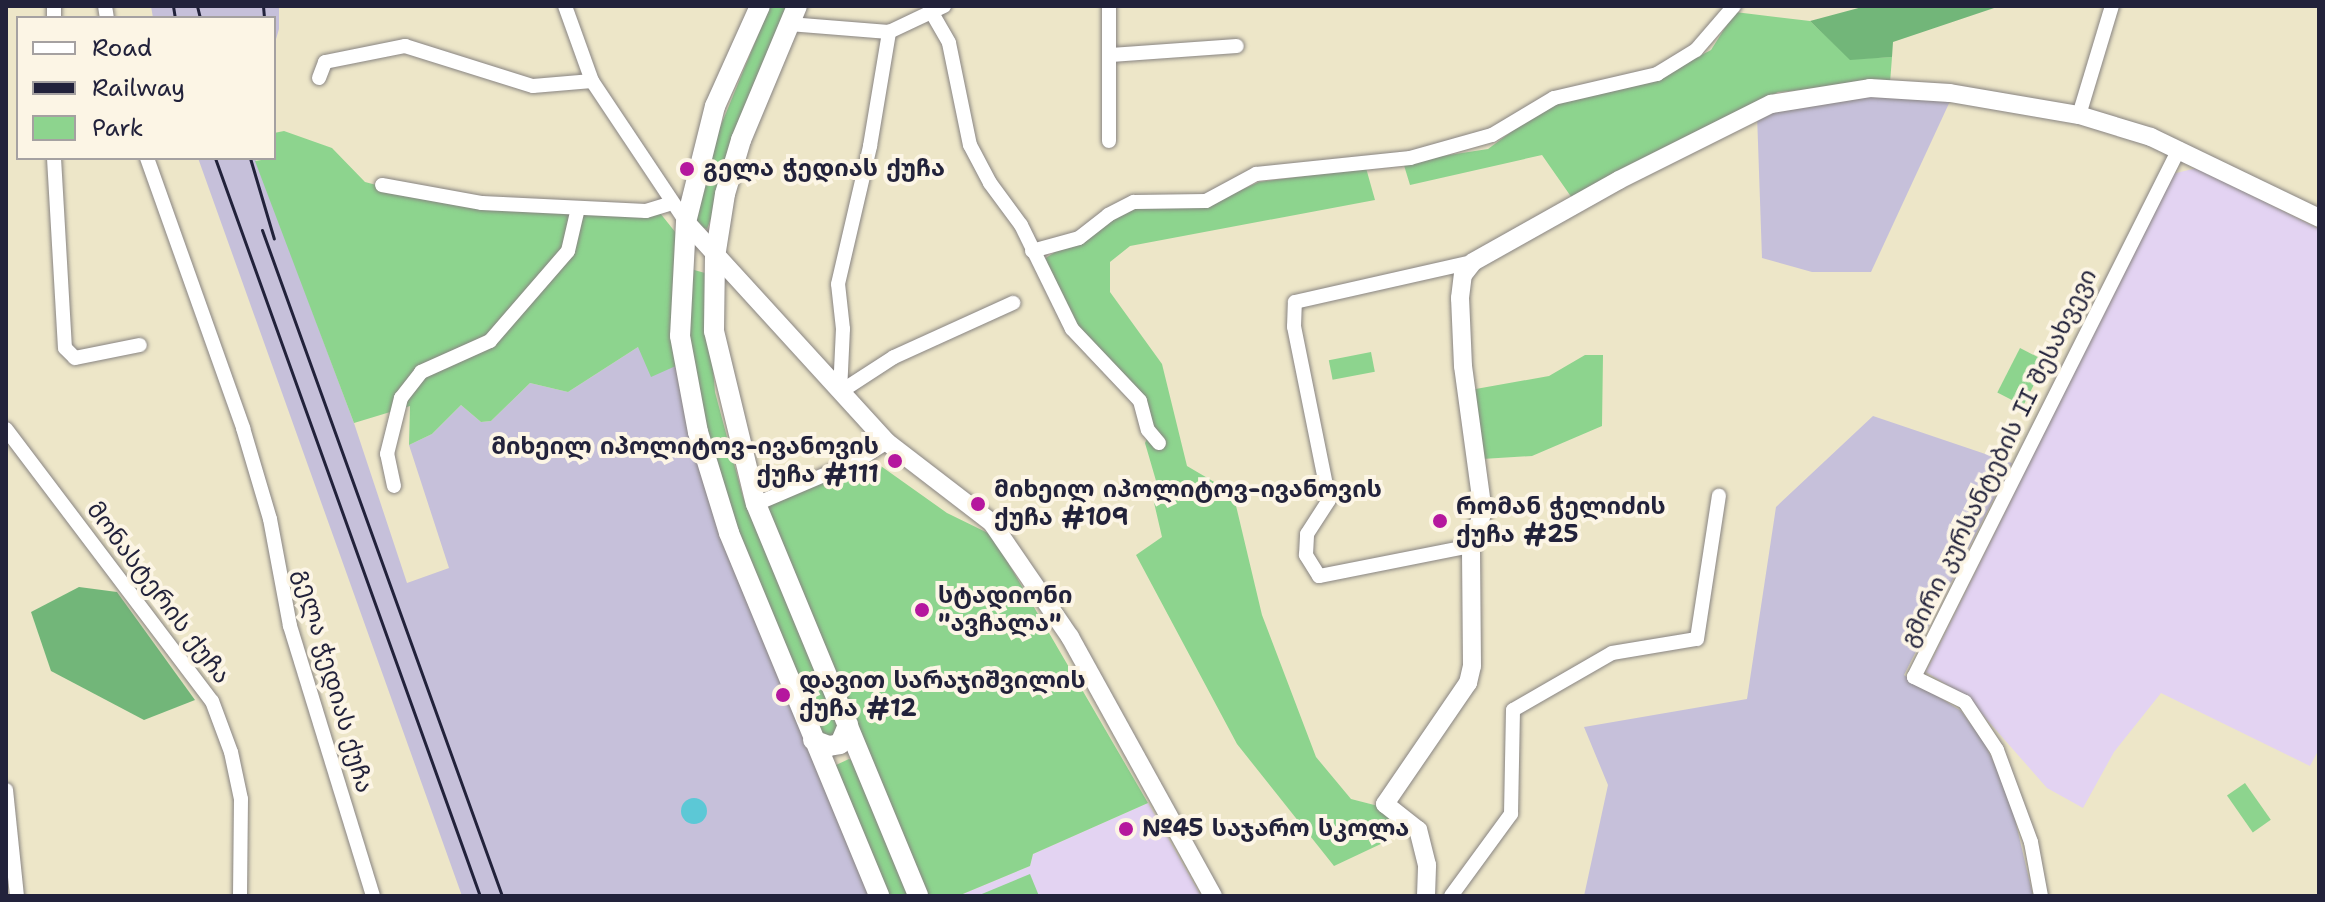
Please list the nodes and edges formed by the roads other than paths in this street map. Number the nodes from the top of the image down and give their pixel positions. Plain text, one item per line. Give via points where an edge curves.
1 (565, 6) edge
2 (760, 6) edge
3 (1109, 6) edge
4 (1734, 6) edge
5 (2112, 6) edge
6 (938, 10) edge
7 (793, 15) edge
8 (889, 32) junction
9 (1237, 46) dead end
10 (1111, 55) junction
11 (319, 78) dead end
12 (592, 81) junction
13 (2079, 115) junction
14 (1109, 141) dead end
15 (2179, 149) junction
16 (54, 160) edge
17 (148, 160) edge
18 (382, 185) dead end
19 (669, 204) junction
20 (578, 208) junction
21 (2319, 218) edge
22 (686, 222) junction
23 (1032, 251) junction
24 (1473, 262) junction
25 (681, 264) junction
26 (718, 264) junction
27 (1013, 303) dead end
28 (140, 345) dead end
29 (840, 392) junction
30 (6, 429) edge
31 (887, 442) junction
32 (1159, 443) dead end
33 (394, 486) dead end
34 (1719, 496) dead end
35 (756, 504) junction
36 (1471, 546) junction
37 (848, 725) junction
38 (813, 740) junction
39 (863, 757) junction
40 (825, 768) junction
41 (6, 790) edge
42 (17, 896) edge
43 (240, 896) edge
44 (373, 896) edge
45 (879, 896) edge
46 (918, 896) edge
47 (1213, 896) edge
48 (1426, 896) edge
49 (1451, 896) edge
50 (2041, 896) edge

1 - 12 street
2 - 22 main road via 715,106
3 - 10 street
4 - 23 street via 1696,50 1657,74 1554,98 1492,135 1410,158 1256,174 1206,201 1134,202 1079,238
5 - 13 street
6 - 8 street
6 - 23 street via 961,81 970,145
7 - 8 street
7 - 26 main road via 741,140
8 - 29 street via 838,284 843,329
9 - 10 street
10 - 14 street
11 - 12 street via 325,62 405,46 533,86
12 - 19 street
13 - 15 street
13 - 24 street via 1950,93 1870,88 1786,100 1619,180
15 - 21 street
15 - 50 street, გმირი კურსანტების II შესახვევი via 1914,677 1965,702 1997,750 2031,842
16 - 28 street via 65,348 75,358
17 - 44 street, გელა ჭედიას ქუჩა via 243,428 270,519 290,626
18 - 20 street via 482,203
19 - 20 street via 646,211
19 - 22 street
20 - 33 street via 568,251 490,341 421,372 401,398 387,454
22 - 25 main road
22 - 26 street
23 - 32 street via 1072,329 1140,401 1148,430
24 - 36 street via 1463,275 1460,298 1463,366 1483,512
24 - 36 street via 1295,302 1294,327 1329,500 1307,534 1306,555 1319,576
25 - 26 main road
25 - 38 main road via 680,336 698,432 729,533
26 - 29 street
26 - 35 main road via 714,331
27 - 29 street via 894,357
29 - 31 street
30 - 43 street, მონასტერის ქუჩა via 212,701 241,799
31 - 35 street via 857,461
31 - 47 street via 992,523 1030,573
34 - 49 street via 1697,639 1612,653 1513,710 1511,814
35 - 37 main road
36 - 48 street via 1468,683 1385,804 1418,830 1427,865
37 - 38 main road via 840,744
37 - 39 main road
38 - 40 main road
39 - 40 main road via 841,751
39 - 46 main road
40 - 45 main road
41 - 42 street

